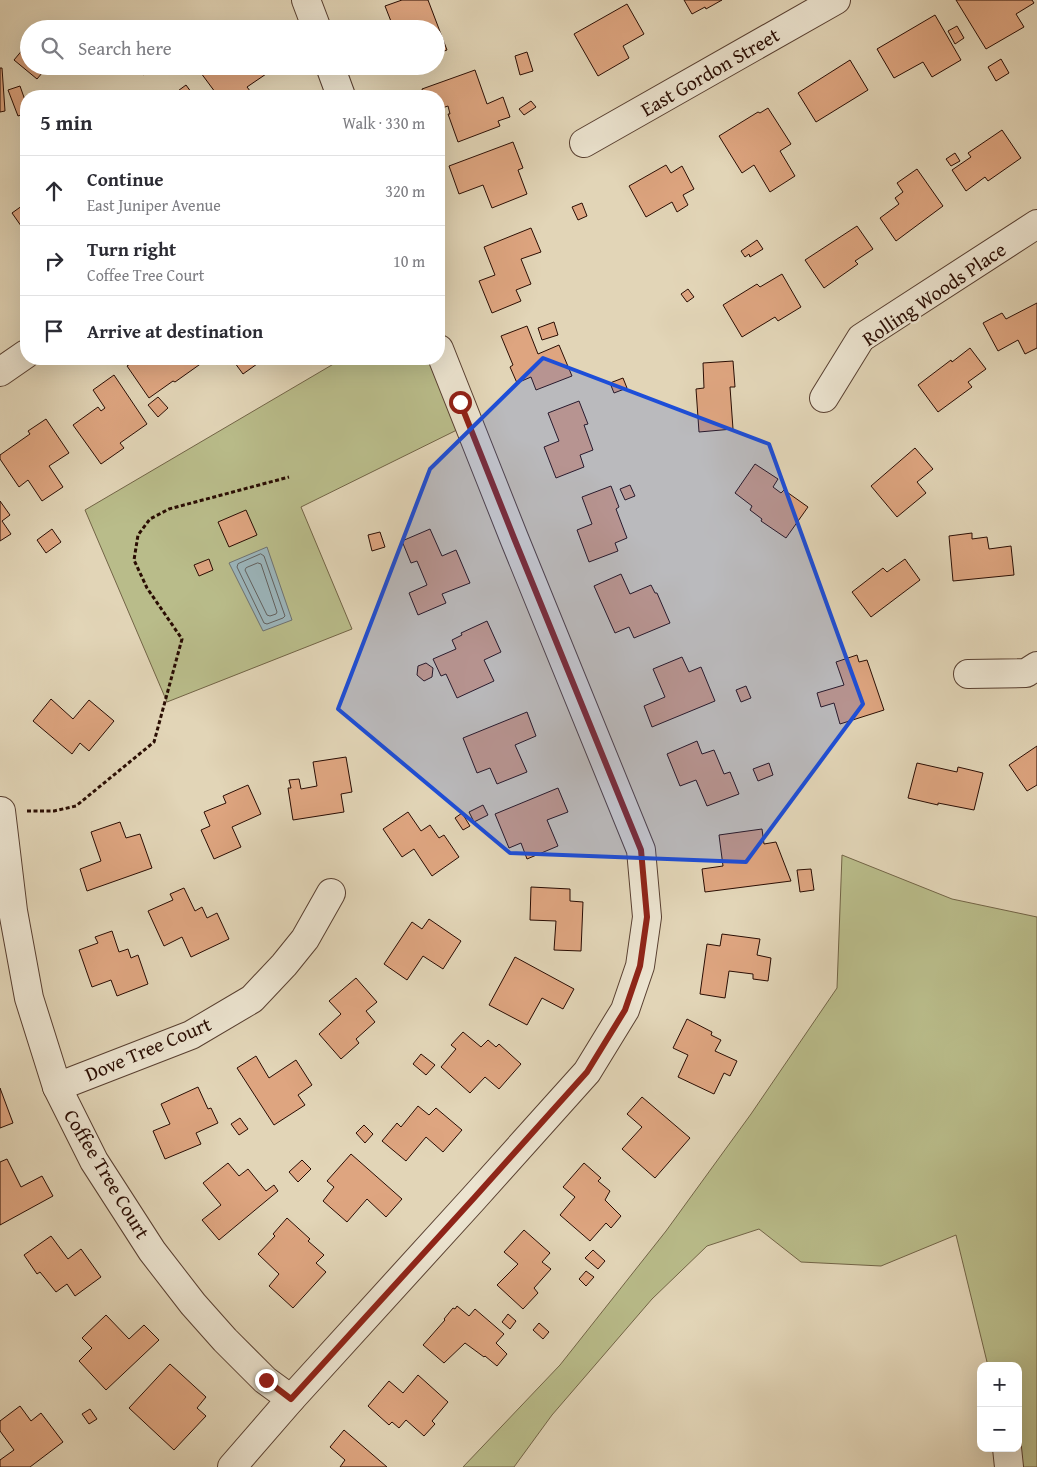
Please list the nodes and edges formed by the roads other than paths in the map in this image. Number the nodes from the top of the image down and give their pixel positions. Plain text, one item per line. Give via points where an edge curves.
1 (306, 0) edge
2 (836, 0) edge
3 (314, 20) edge
4 (333, 75) edge
5 (338, 90) edge
6 (584, 144) dead end
7 (1037, 224) edge
8 (20, 358) edge
9 (445, 363) edge
10 (0, 372) edge
11 (824, 398) dead end
12 (1037, 666) edge
13 (968, 674) dead end
14 (1, 811) road end
15 (331, 894) dead end
16 (57, 1087) junction
17 (291, 1399) junction
18 (1007, 1452) edge
19 (232, 1467) edge
20 (1009, 1467) edge

1 - 3 street
2 - 6 street, East Gordon Street
4 - 5 street
7 - 11 street, Rolling Woods Place via 861,338
8 - 10 street
9 - 17 street via 641,850 647,917 640,966 625,1010 587,1072
12 - 13 street via 1026,673
14 - 16 street, Coffee Tree Court via 13,911 29,998
15 - 16 street, Dove Tree Court via 305,939 252,999 191,1035
16 - 17 street, Coffee Tree Court via 94,1161 152,1251 225,1340
17 - 19 street
18 - 20 street

